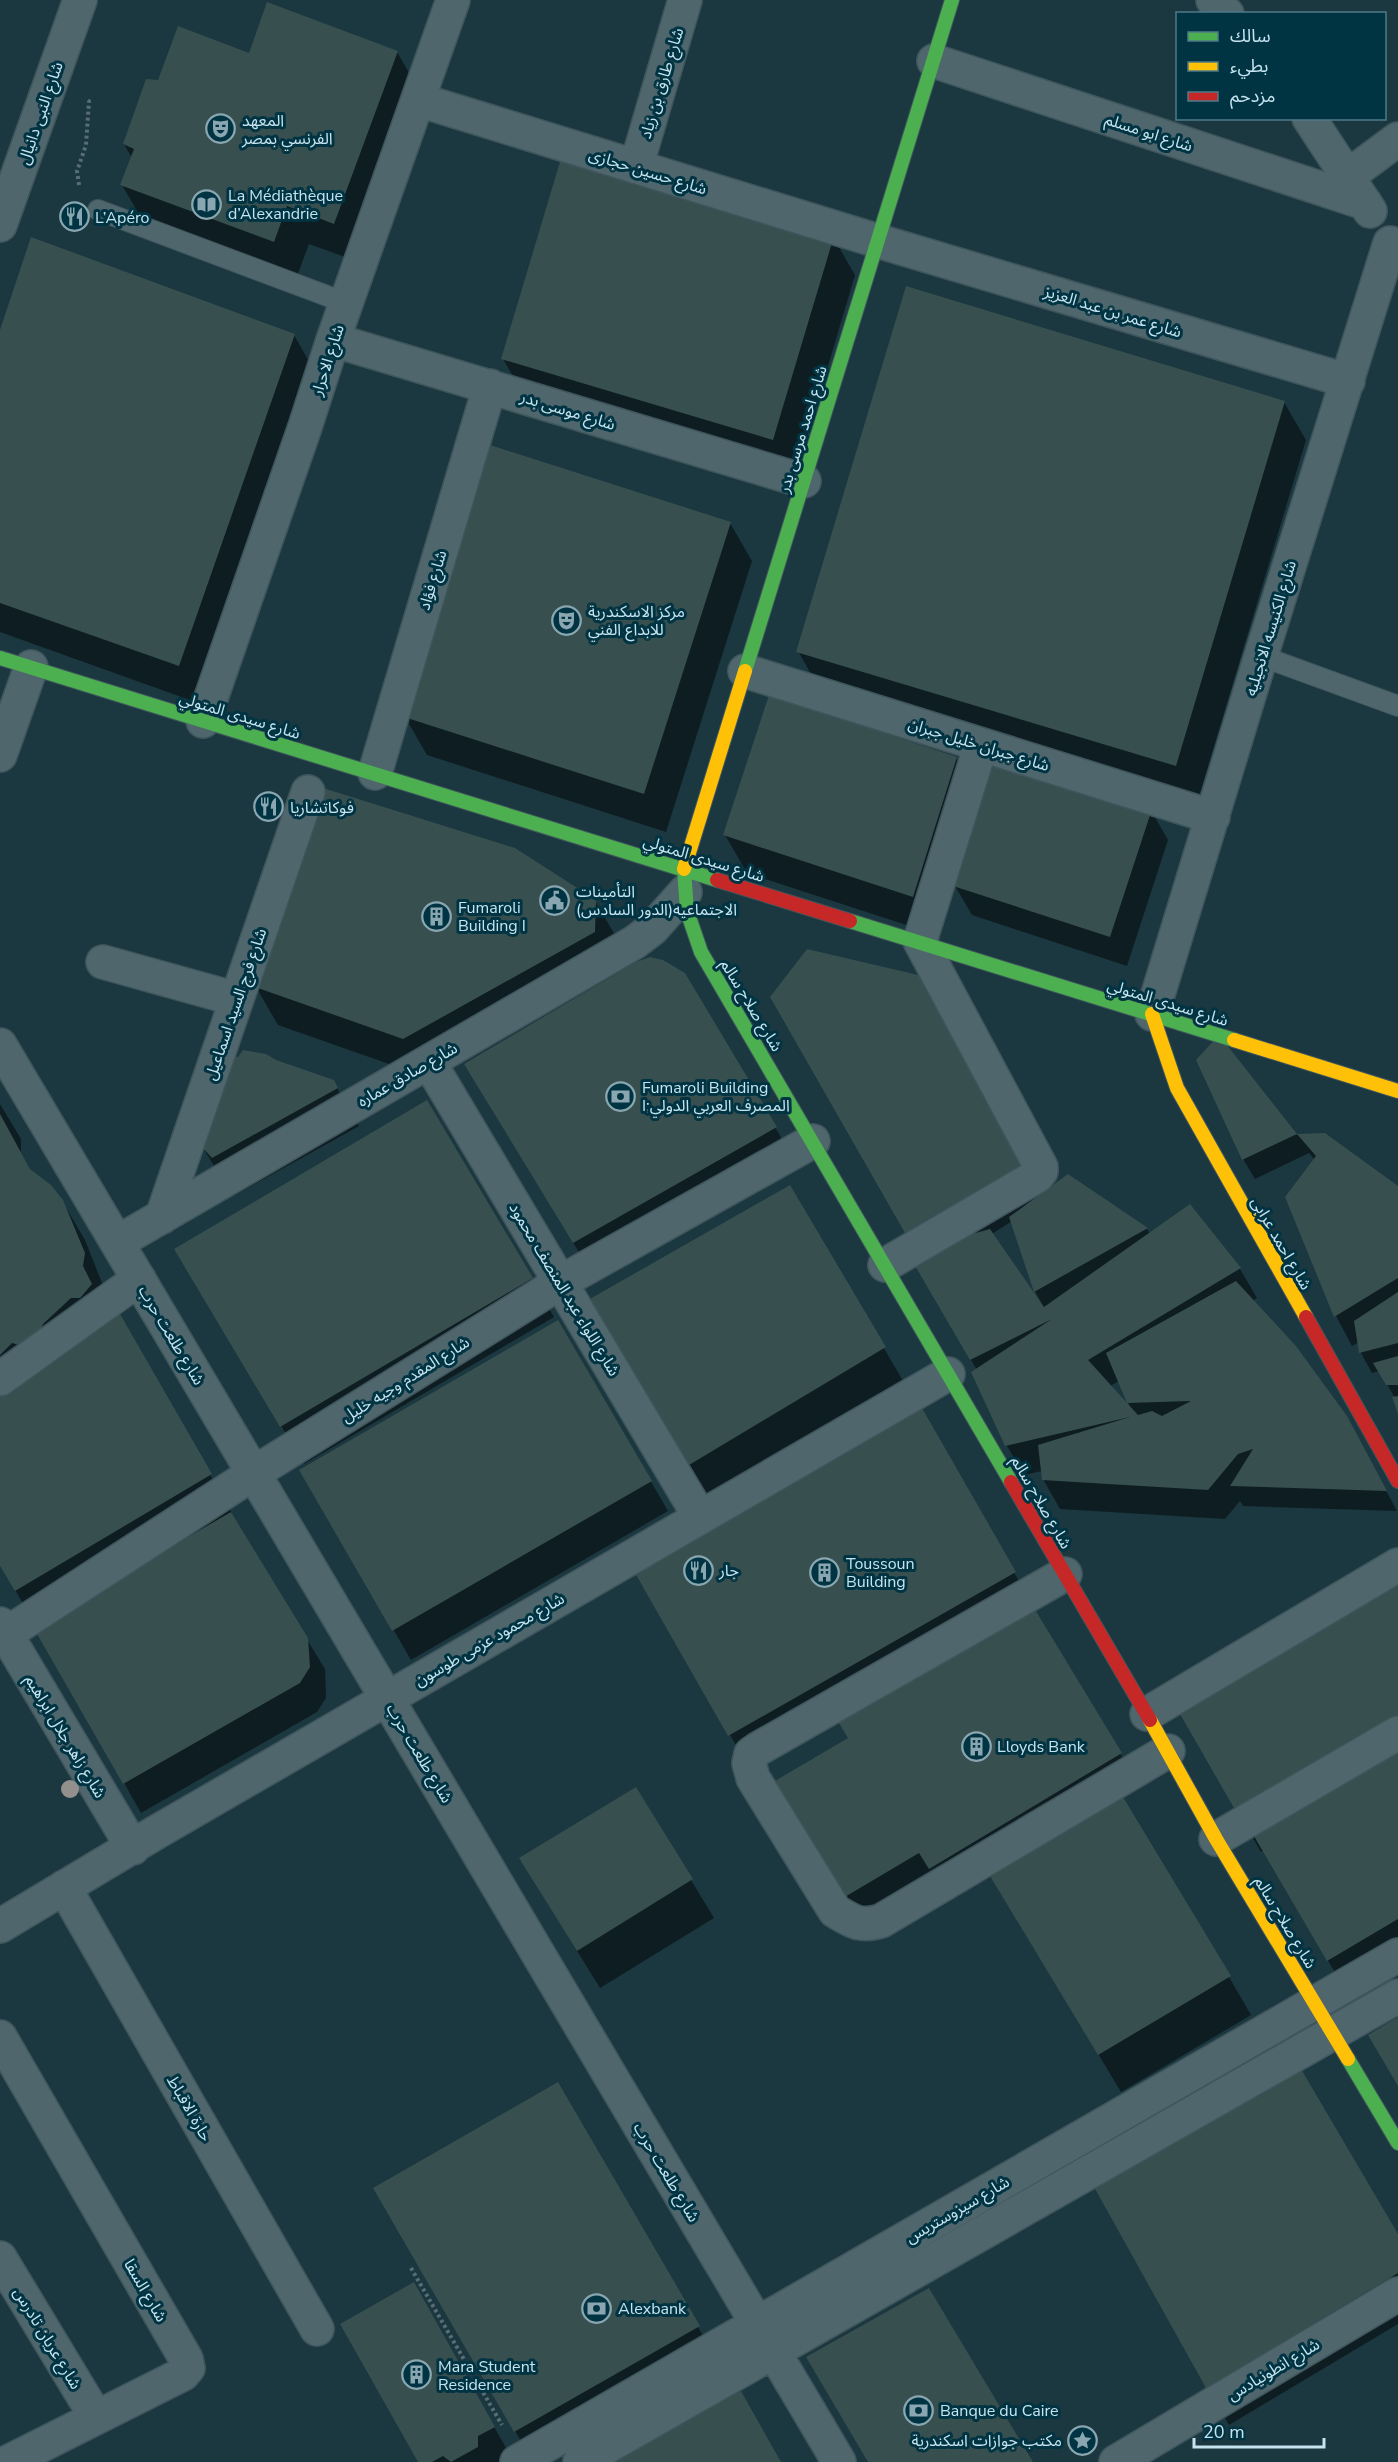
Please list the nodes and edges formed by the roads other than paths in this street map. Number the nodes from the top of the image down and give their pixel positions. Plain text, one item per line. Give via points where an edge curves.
1 (80, 0) edge
2 (453, 0) edge
3 (685, 0) edge
4 (1213, 0) edge
5 (948, 1) edge
6 (1225, 12) edge
7 (934, 61) junction
8 (419, 100) junction
9 (1310, 120) edge
10 (1398, 139) edge
11 (636, 167) junction
12 (1348, 176) junction
13 (1365, 203) junction
14 (98, 210) road end
15 (0, 225) edge
16 (878, 241) junction
17 (1394, 249) edge
18 (346, 303) junction
19 (333, 340) junction
20 (1348, 381) junction
21 (490, 386) junction
22 (804, 481) junction
23 (1261, 656) junction
24 (0, 658) edge
25 (32, 668) junction
26 (745, 671) junction
27 (1398, 706) edge
28 (203, 721) junction
29 (981, 745) junction
30 (0, 754) edge
31 (375, 773) junction
32 (308, 792) dead end
33 (1214, 817) junction
34 (684, 880) junction
35 (920, 941) junction
36 (103, 962) dead end
37 (236, 999) junction
38 (1152, 1014) junction
39 (0, 1045) edge
40 (429, 1062) junction
41 (1398, 1091) edge
42 (813, 1141) junction
43 (162, 1217) junction
44 (117, 1242) junction
45 (885, 1265) junction
46 (139, 1279) junction
47 (561, 1282) junction
48 (948, 1374) junction
49 (0, 1379) edge
50 (254, 1473) junction
51 (1398, 1481) edge
52 (700, 1517) junction
53 (1398, 1565) edge
54 (1065, 1574) junction
55 (3, 1629) edge
56 (387, 1698) junction
57 (1147, 1714) junction
58 (1398, 1733) edge
59 (1168, 1751) junction
60 (1216, 1839) junction
61 (133, 1848) junction
62 (64, 1887) junction
63 (0, 1926) edge
64 (1398, 1955) edge
65 (1398, 1996) edge
66 (1316, 2002) junction
67 (1334, 2034) junction
68 (0, 2037) edge
69 (1398, 2143) edge
70 (0, 2258) edge
71 (1398, 2294) edge
72 (757, 2324) junction
73 (317, 2329) dead end
74 (773, 2353) junction
75 (96, 2417) junction
76 (519, 2461) edge
77 (8, 2462) edge
78 (580, 2462) edge
79 (839, 2462) edge
80 (1116, 2462) edge

1 - 15 street, شارع النبى دانيال
2 - 8 street, شارع الاحرار
3 - 11 street, شارع طارق بن زياد
4 - 6 street
5 - 7 main road, شارع احمد مرسى بدر
7 - 13 street, شارع ابو مسلم
7 - 16 main road, شارع احمد مرسى بدر
8 - 11 street, شارع حسين حجازى
8 - 18 street, شارع الاحرار
9 - 12 street
10 - 12 street
11 - 16 street, شارع حسين حجازى
12 - 13 street
13 - 17 street
14 - 18 lane
16 - 20 street, شارع عمر بن عبد العزيز
16 - 22 main road, شارع احمد مرسى بدر
17 - 20 street, شارع الكنيسه الانجيليه
18 - 19 street, شارع الاحرار
19 - 21 street, شارع موسى بدر
19 - 28 street, شارع الاحرار
20 - 23 street, شارع الكنيسه الانجيليه
21 - 22 street, شارع موسى بدر
21 - 31 street, شارع فؤاد
22 - 26 main road, شارع احمد مرسى بدر
23 - 27 lane
23 - 33 street, شارع الكنيسه الانجيليه
24 - 25 main road, شارع سيدى المتولي
25 - 28 main road, شارع سيدى المتولي
25 - 30 street
26 - 29 street, شارع جبران خليل جبران
26 - 34 main road, شارع احمد مرسى بدر
28 - 31 main road, شارع سيدى المتولي
29 - 33 street, شارع جبران خليل جبران
29 - 35 street
31 - 34 main road, شارع سيدى المتولي
32 - 37 street, شارع فرج السيد اسماعيل
33 - 38 street, شارع الكنيسه الانجيليه
34 - 35 main road, شارع سيدى المتولي
34 - 40 street, شارع صادق عماره via 652,929 635,942
34 - 42 main road, شارع صلاح سالم via 687,910 701,952
35 - 38 main road, شارع سيدى المتولي
35 - 45 street via 1041,1172
36 - 37 street
37 - 43 street, شارع فرج السيد اسماعيل
38 - 41 main road, شارع سيدى المتولي
38 - 51 main road, شارع احمد عرابى via 1177,1088
39 - 44 street, شارع طلعت حرب
40 - 43 street, شارع صادق عماره
40 - 47 street, شارع اللواء عبد المنصف محمود
42 - 45 main road, شارع صلاح سالم
42 - 47 street, شارع المقدم وجيه خليل
43 - 44 street, شارع صادق عماره
44 - 46 street, شارع طلعت حرب
45 - 48 main road, شارع صلاح سالم
46 - 49 street
46 - 50 street, شارع طلعت حرب
47 - 50 street, شارع المقدم وجيه خليل
47 - 52 street, شارع اللواء عبد المنصف محمود
48 - 52 street, شارع محمود عزمى طوسون
48 - 54 main road, شارع صلاح سالم
50 - 55 street, شارع المقدم وجيه خليل
50 - 56 street, شارع طلعت حرب
52 - 56 street, شارع محمود عزمى طوسون
53 - 57 street
54 - 57 main road, شارع صلاح سالم
54 - 59 street via 758,1749 751,1754 749,1763 753,1778 835,1911 866,1925 882,1921
55 - 61 street, شارع زاهر جلال ابراهيم
56 - 61 street, شارع محمود عزمى طوسون
56 - 72 street, شارع طلعت حرب
57 - 59 main road, شارع صلاح سالم
58 - 60 street
59 - 60 main road, شارع صلاح سالم
60 - 66 main road, شارع صلاح سالم
61 - 62 street, شارع محمود عزمى طوسون
62 - 63 street, شارع محمود عزمى طوسون
62 - 73 street, حارة الاقباط
64 - 66 street, شارع سيزوستريس
65 - 67 street, شارع سيزوستريس
66 - 67 main road, شارع صلاح سالم
66 - 72 street, شارع سيزوستريس
67 - 69 main road, شارع صلاح سالم
67 - 74 street, شارع سيزوستريس
68 - 75 street, شارع السقا via 186,2359 188,2368 183,2374
70 - 75 street, شارع عريان تادرس
71 - 80 street, شارع انطونيادس
72 - 74 street, شارع طلعت حرب
72 - 76 street, شارع سيزوستريس
74 - 78 street, شارع سيزوستريس
74 - 79 street, شارع طلعت حرب
75 - 77 street, شارع السقا

